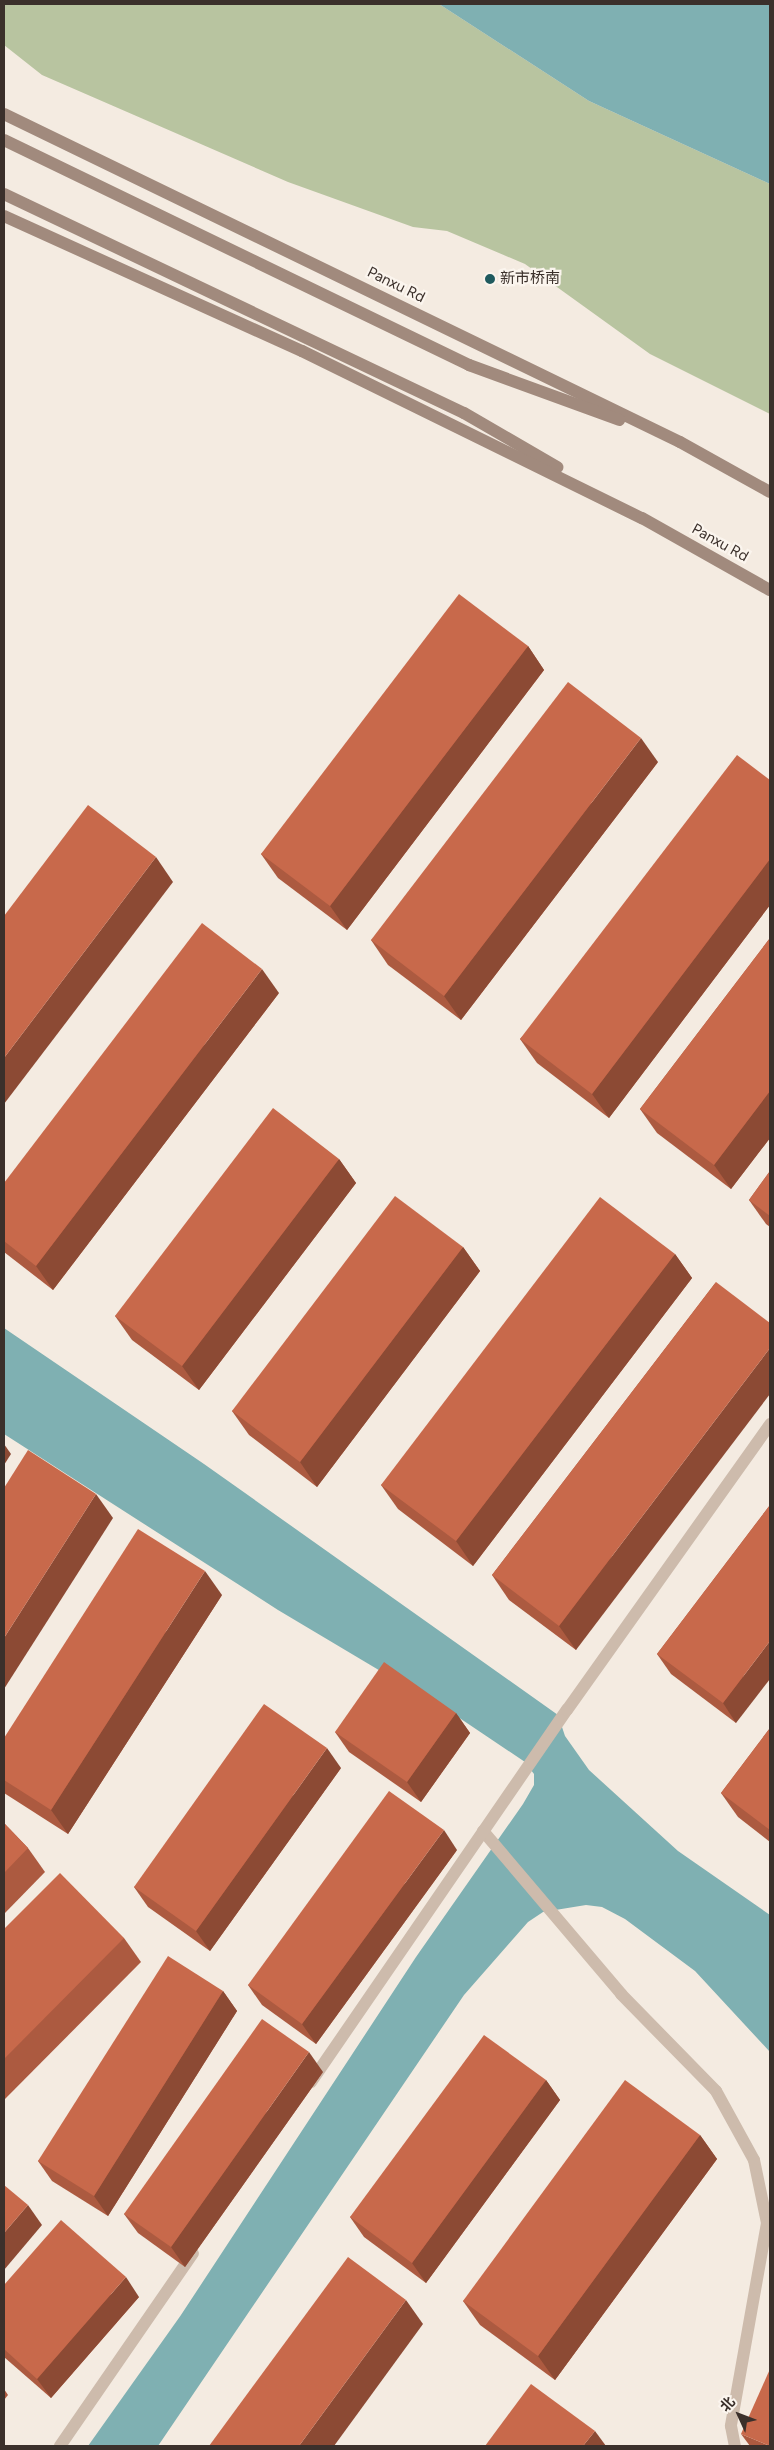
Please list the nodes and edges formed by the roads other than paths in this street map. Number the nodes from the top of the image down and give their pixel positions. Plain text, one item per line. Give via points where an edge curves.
1 (4, 114) edge
2 (4, 140) edge
3 (4, 194) edge
4 (4, 216) edge
5 (680, 442) junction
6 (770, 492) edge
7 (642, 518) junction
8 (770, 590) edge
9 (770, 1424) edge
10 (487, 1835) junction
11 (303, 2093) dead end
12 (201, 2241) dead end
13 (60, 2446) edge
14 (735, 2446) edge

1 - 5 main road, Panxu Rd
2 - 5 main road via 469,365
3 - 7 main road via 464,413
4 - 7 main road, Panxu Rd via 302,351
5 - 6 main road, Panxu Rd
7 - 8 main road, Panxu Rd
9 - 10 street via 523,1772
10 - 11 street
10 - 14 street via 621,1994 716,2091 754,2160 767,2224 731,2426
12 - 13 street

